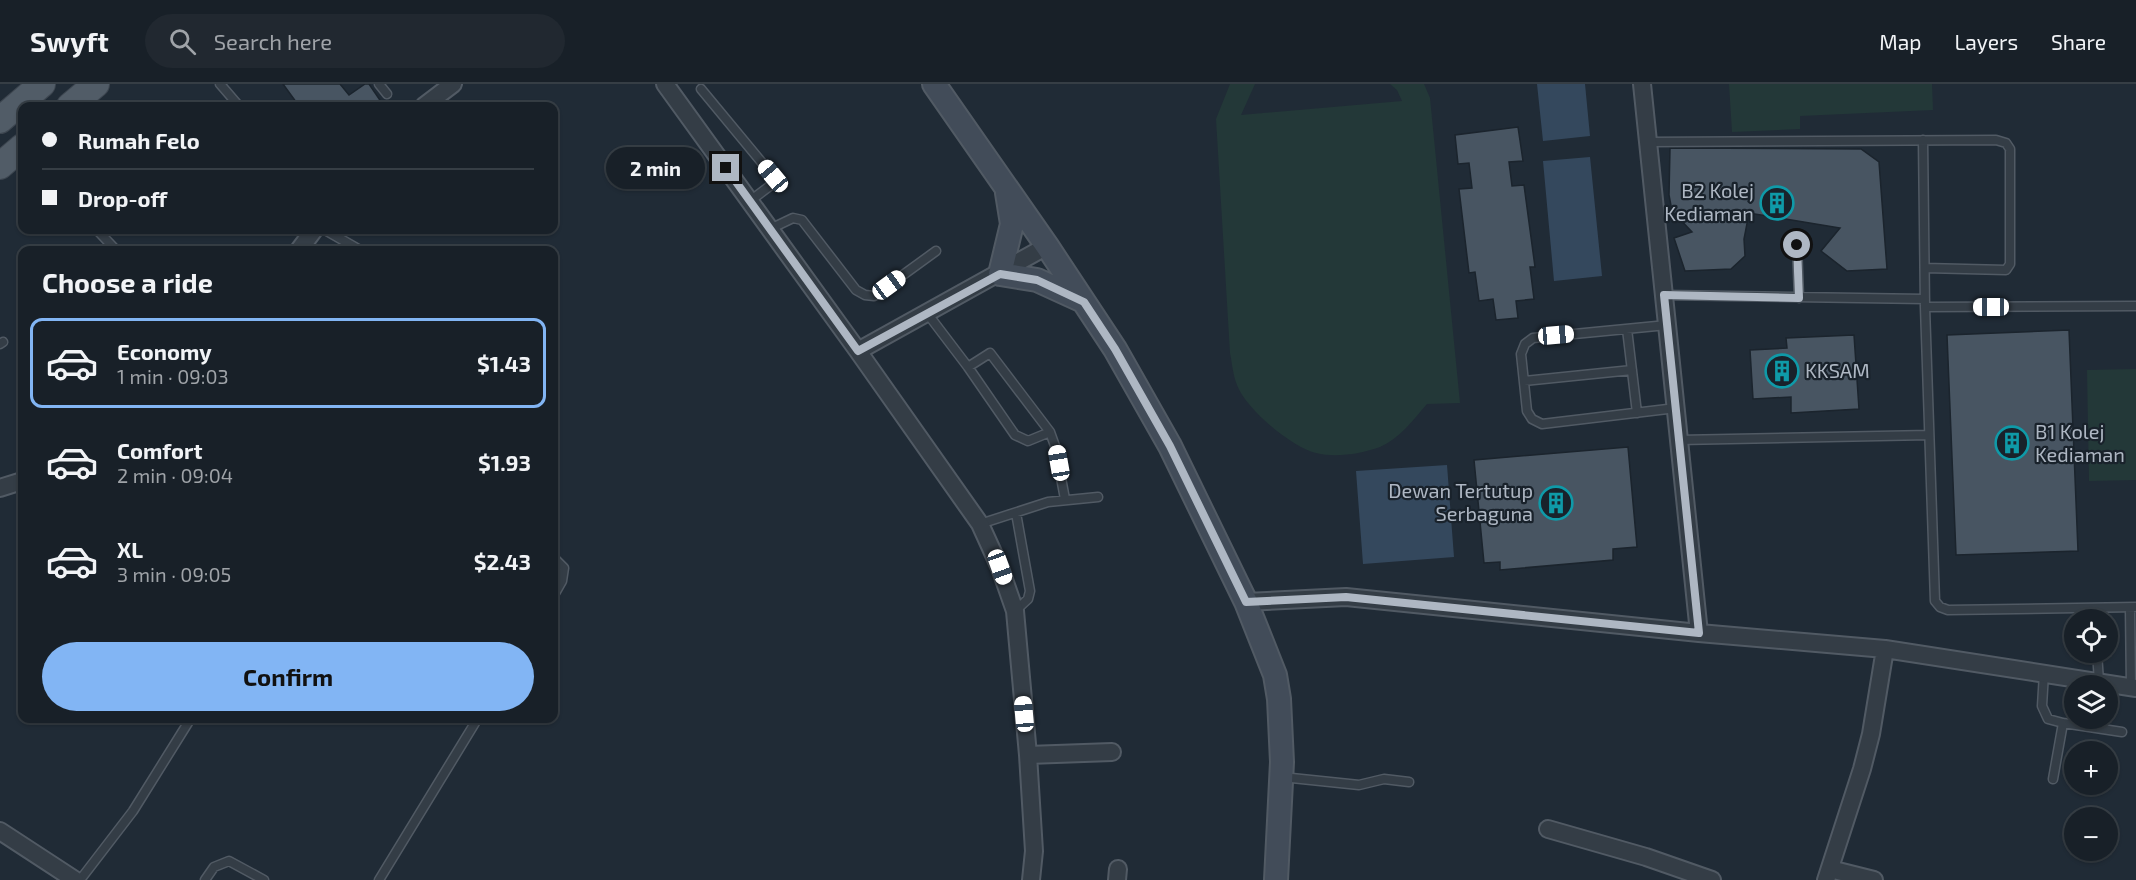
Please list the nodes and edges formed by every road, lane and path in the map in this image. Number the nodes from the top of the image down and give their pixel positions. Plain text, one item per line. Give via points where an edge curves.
1 (42, 84) edge
2 (96, 84) edge
3 (220, 84) edge
4 (379, 84) edge
5 (453, 84) edge
6 (665, 84) edge
7 (934, 84) edge
8 (1642, 84) edge
9 (701, 89) dead end
10 (387, 94) dead end
11 (21, 102) edge
12 (75, 102) edge
13 (236, 102) edge
14 (429, 102) edge
15 (18, 105) edge
16 (0, 120) edge
17 (1923, 140) junction
18 (1649, 142) junction
19 (18, 150) edge
20 (0, 166) edge
21 (1006, 187) junction
22 (750, 201) junction
23 (770, 229) junction
24 (101, 234) edge
25 (332, 234) edge
26 (1797, 245) dead end
27 (112, 246) edge
28 (353, 246) edge
29 (1047, 246) junction
30 (936, 251) dead end
31 (1925, 268) junction
32 (1000, 274) junction
33 (1664, 295) junction
34 (1799, 298) junction
35 (1084, 302) junction
36 (1925, 303) junction
37 (2136, 306) edge
38 (927, 313) junction
39 (1667, 325) junction
40 (1627, 328) junction
41 (858, 351) junction
42 (968, 367) junction
43 (1632, 370) junction
44 (1524, 381) junction
45 (1676, 408) junction
46 (1637, 413) junction
47 (1050, 432) junction
48 (1929, 435) junction
49 (1679, 440) junction
50 (18, 482) edge
51 (0, 488) edge
52 (1098, 497) dead end
53 (1065, 499) junction
54 (1016, 513) junction
55 (980, 524) junction
56 (558, 562) edge
57 (558, 588) edge
58 (1246, 602) junction
59 (2096, 608) joint
60 (2133, 608) edge
61 (1015, 611) junction
62 (1699, 633) junction
63 (1885, 649) junction
64 (2044, 673) junction
65 (2064, 676) edge
66 (2118, 685) edge
67 (2134, 688) edge
68 (188, 723) edge
69 (475, 723) edge
70 (2063, 723) junction
71 (2122, 732) dead end
72 (1113, 752) dead end
73 (1028, 755) junction
74 (1282, 777) junction
75 (2053, 779) dead end
76 (1409, 782) dead end
77 (1548, 829) dead end
78 (0, 831) edge
79 (1828, 875) edge
80 (75, 880) edge
81 (80, 880) edge
82 (205, 880) edge
83 (264, 880) edge
84 (379, 880) edge
85 (1031, 880) edge
86 (1276, 880) edge
87 (1712, 880) edge
88 (1874, 880) edge

1 - 11 main road
2 - 12 main road
3 - 13 lane
4 - 10 lane
5 - 14 street
6 - 22 street
7 - 21 main road
8 - 18 street
9 - 22 lane via 773,176 775,182
15 - 16 main road
17 - 18 lane
17 - 31 lane
17 - 31 lane via 1996,140 2010,149 2010,264 2006,270
18 - 33 street
19 - 20 main road
21 - 29 main road
21 - 32 main road via 1012,224
22 - 23 street
23 - 30 lane via 793,218 802,220 856,290 865,295 874,296
23 - 41 street
24 - 27 lane
25 - 28 lane
26 - 34 lane
29 - 32 street
29 - 35 main road
31 - 36 lane
32 - 35 main road via 1037,280
32 - 38 street
33 - 34 lane
33 - 39 street
34 - 36 lane
35 - 58 main road via 1170,446
36 - 37 lane
36 - 48 lane
38 - 41 street
38 - 42 lane
39 - 40 lane
39 - 45 street
40 - 43 lane
40 - 44 lane via 1533,338 1521,354
41 - 55 street
42 - 47 lane via 1014,435 1028,441
42 - 47 lane via 990,353
43 - 44 lane
43 - 46 lane
44 - 46 lane via 1527,411 1542,424
45 - 46 lane
45 - 49 street
47 - 53 lane
48 - 49 lane
48 - 59 lane via 1935,601 1948,610
49 - 62 street
50 - 51 street
52 - 53 lane
53 - 54 lane
54 - 55 lane
54 - 61 lane via 1030,591 1028,599
55 - 61 street
56 - 57 lane via 564,568
58 - 62 street via 1346,597
58 - 74 main road via 1275,675
59 - 60 lane
60 - 67 lane
61 - 73 street
62 - 63 street
63 - 64 street
63 - 79 street via 1862,769
64 - 65 street
64 - 70 lane via 2042,706 2048,719
66 - 67 street
68 - 81 lane via 133,811
69 - 84 lane
70 - 71 lane
70 - 75 lane
72 - 73 street
73 - 85 street via 1034,851
74 - 76 lane via 1359,785 1384,779
74 - 86 main road
77 - 87 street
78 - 80 street
79 - 88 street
82 - 83 lane via 214,867 229,861

